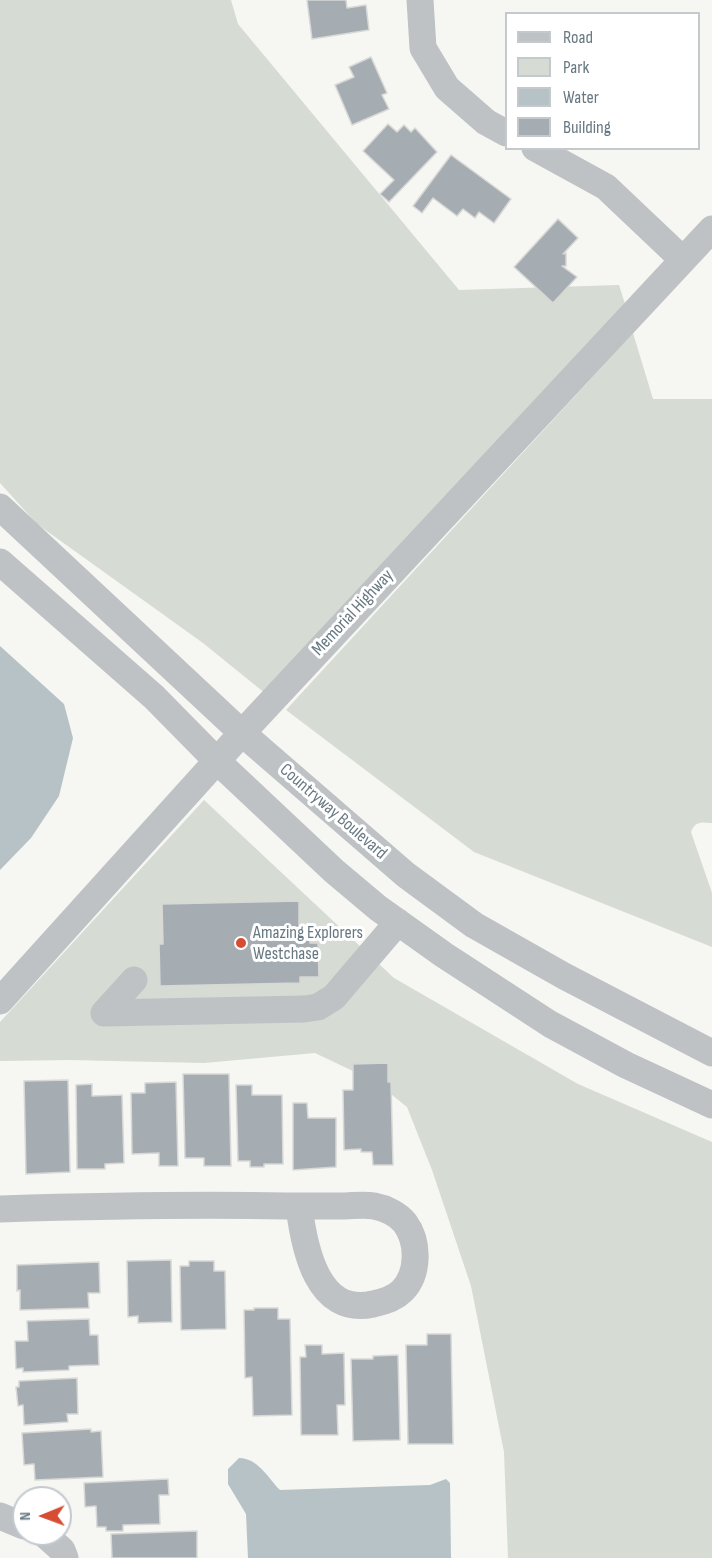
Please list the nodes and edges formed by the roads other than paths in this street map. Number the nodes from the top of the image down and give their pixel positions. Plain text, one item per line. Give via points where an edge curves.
1 (420, 0) edge
2 (505, 132) edge
3 (539, 150) edge
4 (712, 229) edge
5 (682, 261) junction
6 (0, 507) edge
7 (0, 561) edge
8 (242, 733) junction
9 (217, 760) junction
10 (398, 922) junction
11 (134, 980) dead end
12 (0, 1001) edge
13 (712, 1053) edge
14 (712, 1105) edge
15 (299, 1206) junction
16 (0, 1209) edge

1 - 2 street via 423,48 447,88 486,123
3 - 5 street via 606,187
4 - 5 street, Memorial Highway
5 - 8 street, Memorial Highway
6 - 8 street, Countryway Boulevard
7 - 9 street via 154,698
8 - 9 street, Memorial Highway
8 - 13 street, Countryway Boulevard via 406,875 474,925
9 - 10 street via 334,871
9 - 12 street, Memorial Highway
10 - 11 street via 334,997 318,1007 104,1013
10 - 14 street via 550,1024
15 - 15 street via 369,1205 394,1214 405,1223 414,1241 415,1261 402,1292 362,1306 328,1292 309,1257
15 - 16 street via 181,1204

